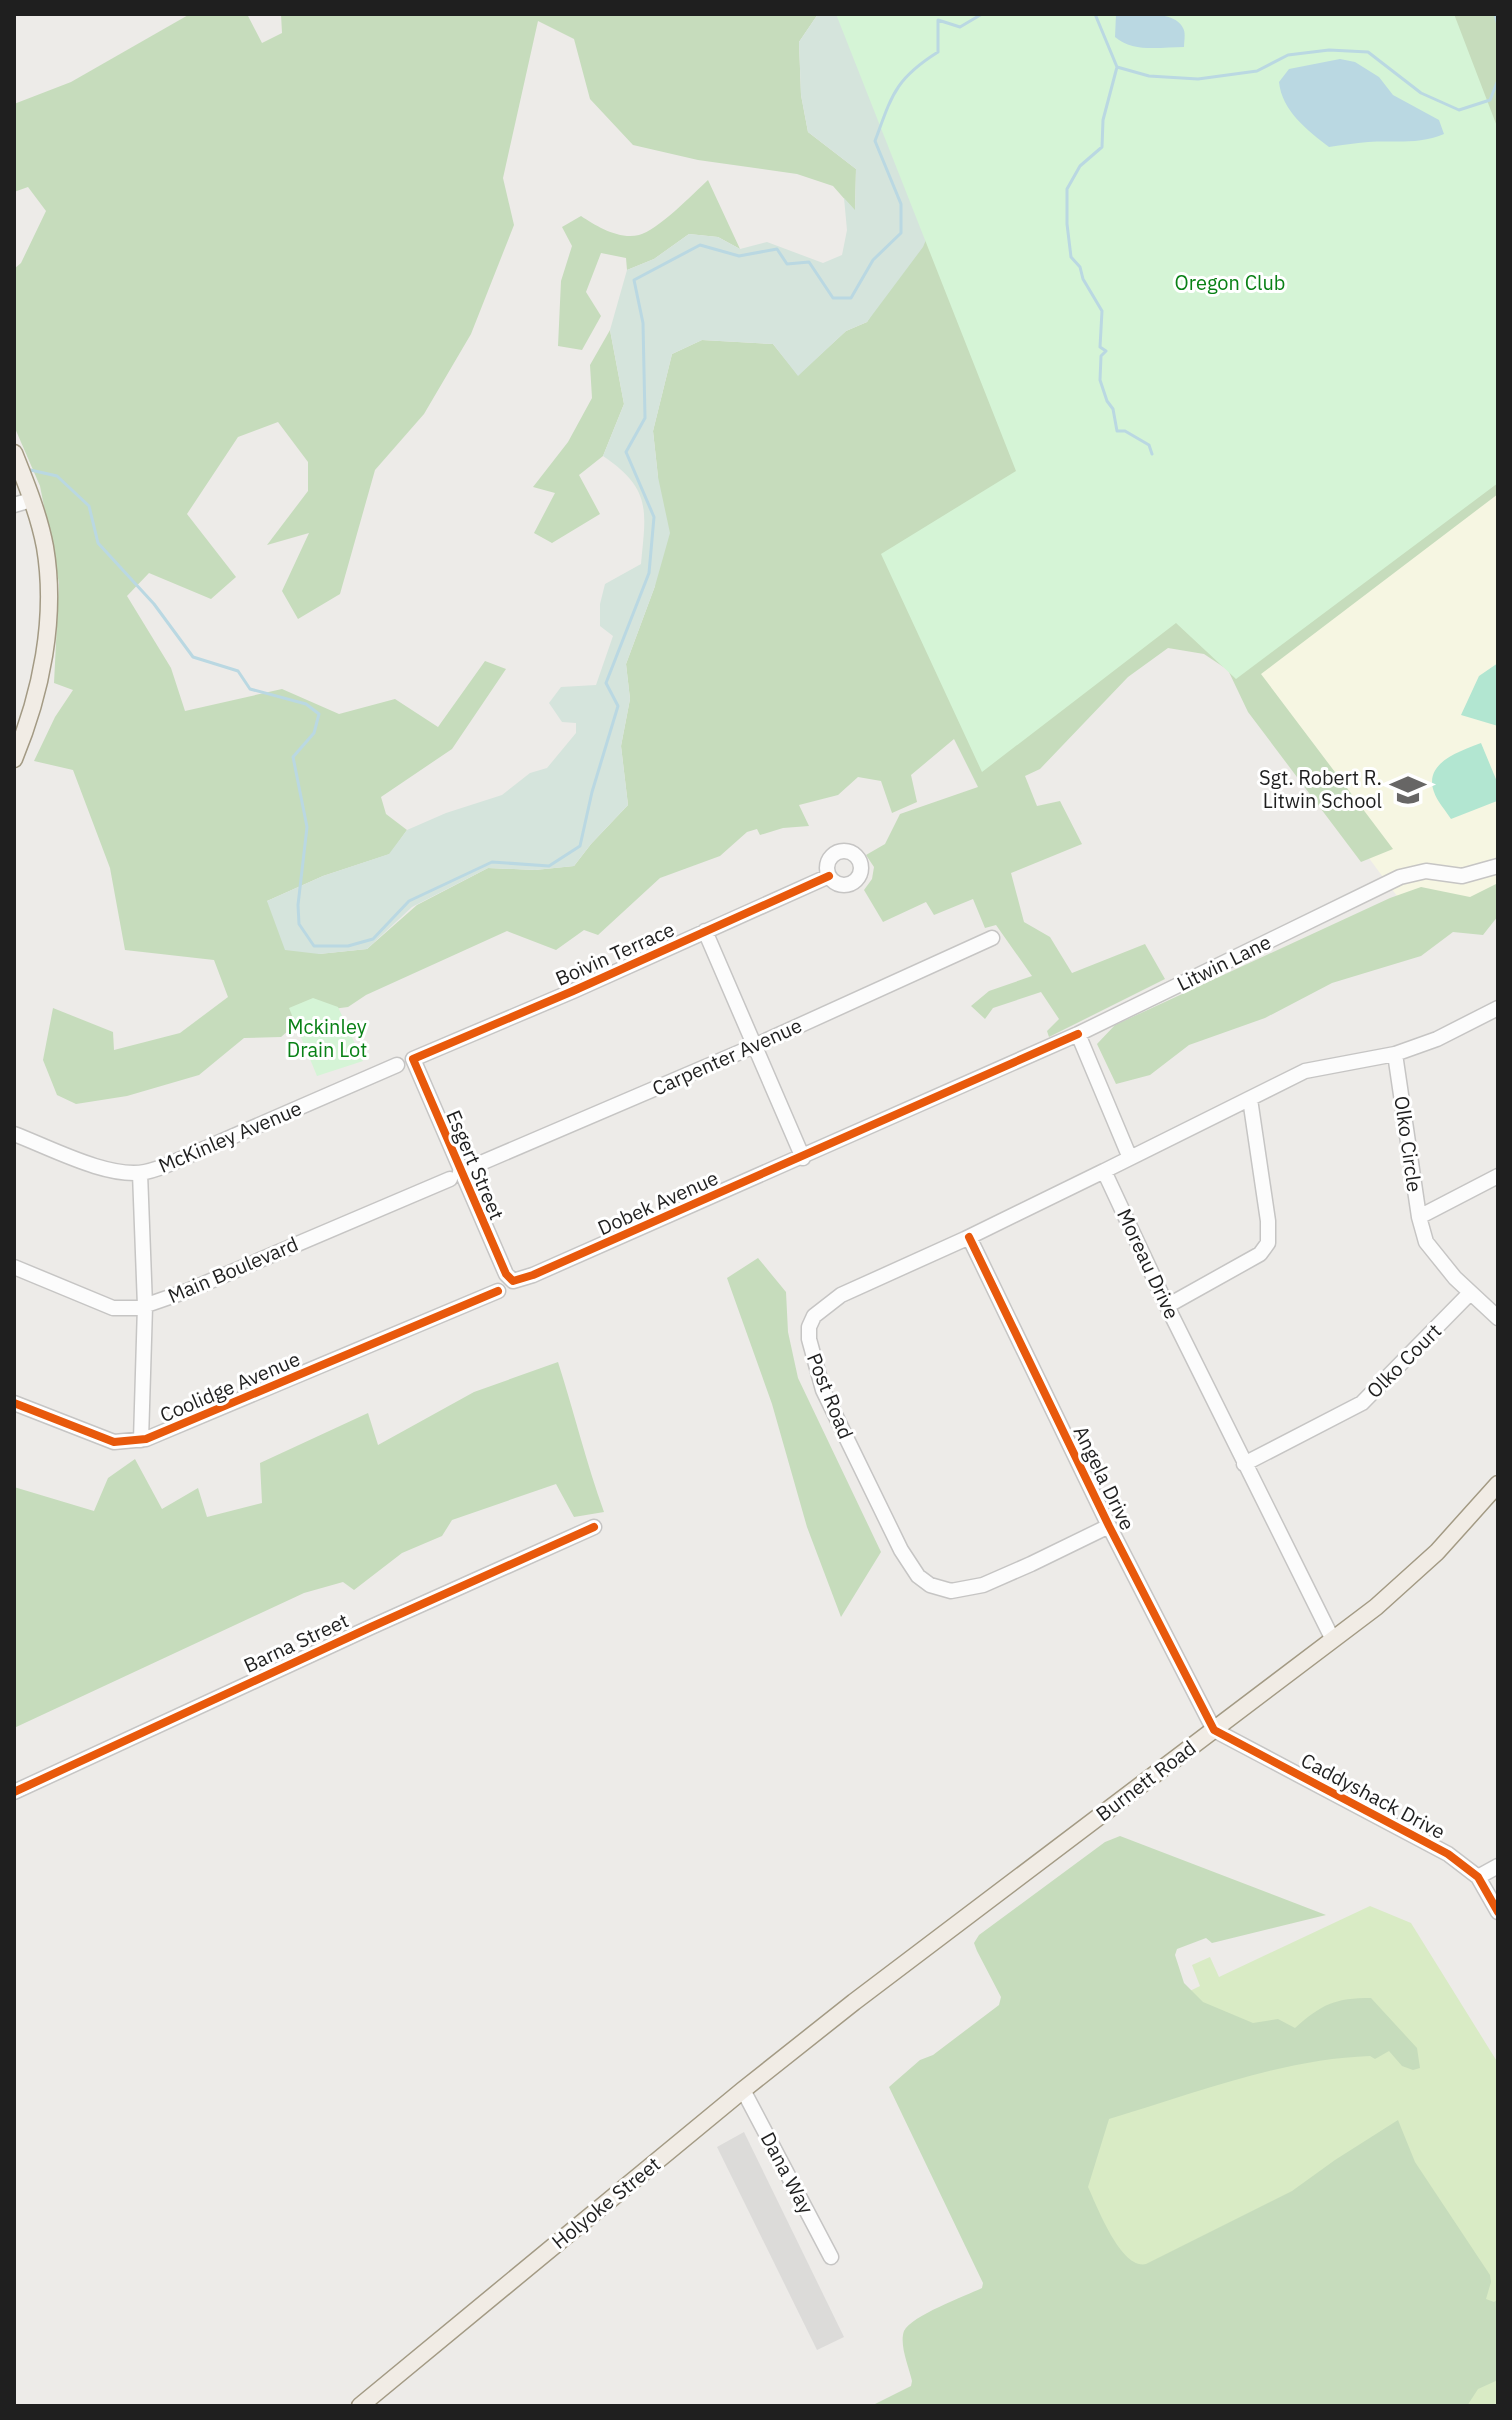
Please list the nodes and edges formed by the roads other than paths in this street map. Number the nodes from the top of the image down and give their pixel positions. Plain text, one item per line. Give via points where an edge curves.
1 (15, 455) edge
2 (31, 500) junction
3 (14, 505) edge
4 (14, 759) edge
5 (1498, 866) edge
6 (829, 876) dead end
7 (705, 931) junction
8 (992, 938) dead end
9 (1498, 1008) edge
10 (1078, 1034) junction
11 (755, 1045) junction
12 (1395, 1054) junction
13 (413, 1059) joint
14 (397, 1065) dead end
15 (1250, 1099) junction
16 (14, 1134) edge
17 (803, 1158) junction
18 (1130, 1158) junction
19 (1104, 1171) junction
20 (140, 1173) junction
21 (455, 1175) junction
22 (1498, 1176) edge
23 (1419, 1217) junction
24 (969, 1237) junction
25 (14, 1267) edge
26 (513, 1281) joint
27 (498, 1291) dead end
28 (1470, 1293) junction
29 (145, 1306) junction
30 (1167, 1306) junction
31 (1498, 1318) edge
32 (14, 1403) edge
33 (141, 1440) junction
34 (1244, 1464) junction
35 (1498, 1484) edge
36 (1109, 1526) junction
37 (594, 1527) dead end
38 (1333, 1640) junction
39 (1214, 1730) junction
40 (14, 1792) edge
41 (1498, 1866) edge
42 (1478, 1877) junction
43 (1498, 1912) edge
44 (854, 2002) joint
45 (743, 2090) junction
46 (831, 2257) dead end
47 (360, 2406) edge

1 - 2 main road
2 - 3 street
2 - 4 main road via 45,547 49,589 45,651
5 - 10 street, Litwin Lane via 1462,876 1426,871 1400,877
6 - 7 street, Boivin Terrace
7 - 11 street
7 - 13 street, Boivin Terrace
8 - 11 street, Carpenter Avenue
9 - 12 street
10 - 17 street, Dobek Avenue
10 - 18 street
11 - 17 street
11 - 21 street, Carpenter Avenue
12 - 15 street via 1305,1071
12 - 23 street, Olko Circle
13 - 21 street, Esgert Street
14 - 20 street, McKinley Avenue
15 - 18 street
15 - 30 street via 1268,1243 1260,1254
16 - 20 street, McKinley Avenue via 102,1168
17 - 26 street, Dobek Avenue
18 - 19 street
19 - 24 street, Post Road
19 - 30 street, Moreau Drive
20 - 29 street
21 - 26 street, Esgert Street
21 - 29 street, Main Boulevard
22 - 23 street
23 - 28 street, Olko Circle via 1426,1242
24 - 36 street, Angela Drive
24 - 36 street, Post Road via 841,1295 814,1316 809,1347 832,1410 906,1559 937,1589 983,1585
25 - 29 street, Main Boulevard via 113,1308
27 - 33 street, Coolidge Avenue
28 - 31 street, Olko Circle
28 - 34 street, Olko Court via 1362,1403
29 - 33 street
30 - 34 street, Moreau Drive
32 - 33 street, Coolidge Avenue via 109,1440
34 - 38 street, Moreau Drive
35 - 38 main road, Burnett Road via 1423,1566
36 - 39 street, Angela Drive
37 - 40 street, Barna Street
38 - 39 main road, Burnett Road
39 - 42 street, Caddyshack Drive via 1448,1854
39 - 44 main road, Burnett Road
41 - 42 street
42 - 43 street, Caddyshack Drive
44 - 45 main road, Holyoke Street
45 - 46 street, Dana Way
45 - 47 main road, Holyoke Street

